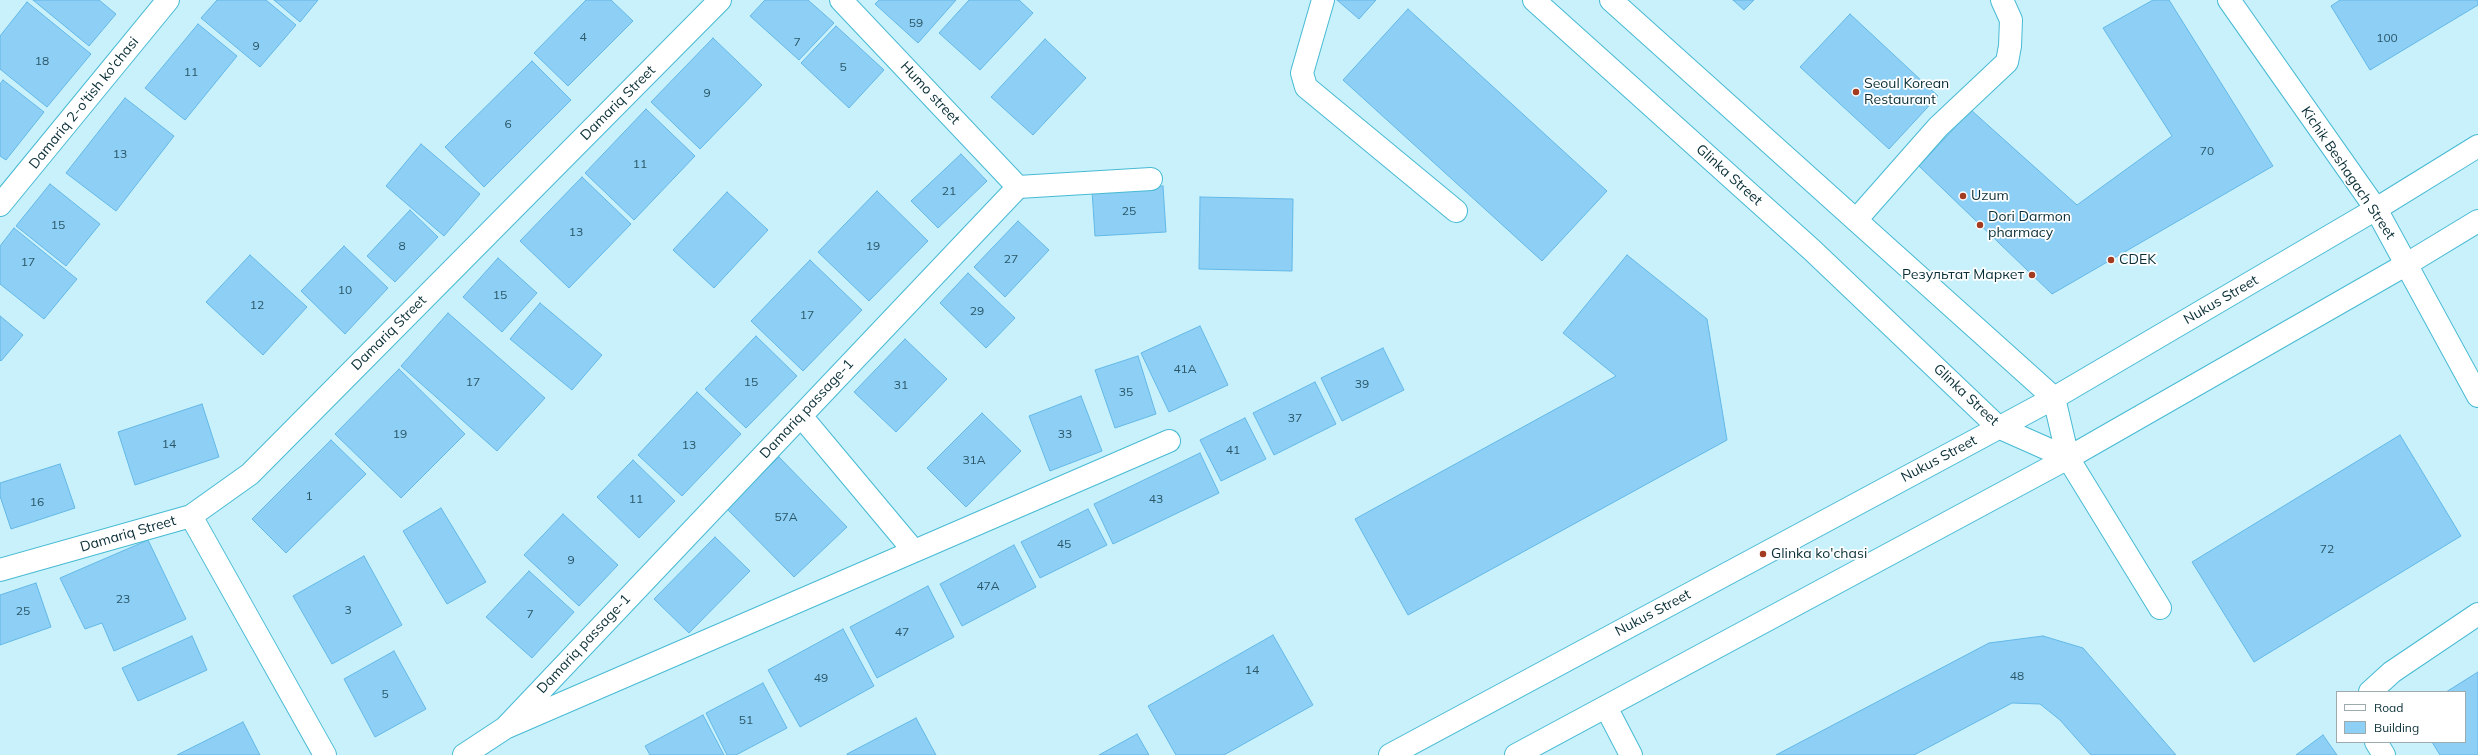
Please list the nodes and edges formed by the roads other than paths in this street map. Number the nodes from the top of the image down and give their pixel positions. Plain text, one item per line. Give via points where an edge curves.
1 (168, 0) edge
2 (720, 0) edge
3 (841, 0) edge
4 (1323, 0) edge
5 (1534, 0) edge
6 (1611, 0) edge
7 (2002, 0) edge
8 (2230, 0) edge
9 (2478, 146) edge
10 (1151, 179) dead end
11 (1018, 187) junction
12 (0, 205) edge
13 (2376, 209) junction
14 (1456, 211) dead end
15 (1856, 220) junction
16 (2478, 221) edge
17 (2407, 264) junction
18 (2478, 396) edge
19 (2054, 398) junction
20 (801, 416) junction
21 (1998, 427) junction
22 (1169, 441) dead end
23 (2068, 458) junction
24 (191, 516) junction
25 (914, 551) junction
26 (0, 570) edge
27 (2160, 608) dead end
28 (2478, 614) edge
29 (2371, 691) edge
30 (1606, 707) junction
31 (505, 728) junction
32 (2377, 743) edge
33 (325, 755) edge
34 (464, 755) edge
35 (1390, 755) edge
36 (1516, 755) edge
37 (1631, 755) edge
38 (2384, 755) edge

1 - 12 street, Damariq 2-o'tish ko'chasi
2 - 24 street, Damariq Street via 250,474
3 - 11 street, Humo street
4 - 14 street via 1302,73 1306,87
5 - 21 street, Glinka Street via 1812,250
6 - 15 street
7 - 15 street via 2011,20 2007,62 1938,127
8 - 13 street, Kichik Beshagach Street
9 - 13 street, Nukus Street
10 - 11 street
11 - 20 street, Damariq passage-1
13 - 17 street, Kichik Beshagach Street
13 - 19 street, Nukus Street
15 - 19 street
16 - 17 street
17 - 18 street, Kichik Beshagach Street
17 - 23 street
19 - 21 street, Nukus Street
19 - 23 street
20 - 25 street
20 - 31 street, Damariq passage-1
21 - 23 street, Glinka Street
21 - 35 street, Nukus Street
22 - 25 street, Damariq passage-1
23 - 27 street
23 - 30 street
24 - 26 street, Damariq Street
24 - 33 street
25 - 31 street, Damariq passage-1
28 - 29 street via 2392,672
30 - 36 street
30 - 37 street
31 - 34 street, Damariq passage-1
32 - 38 street

